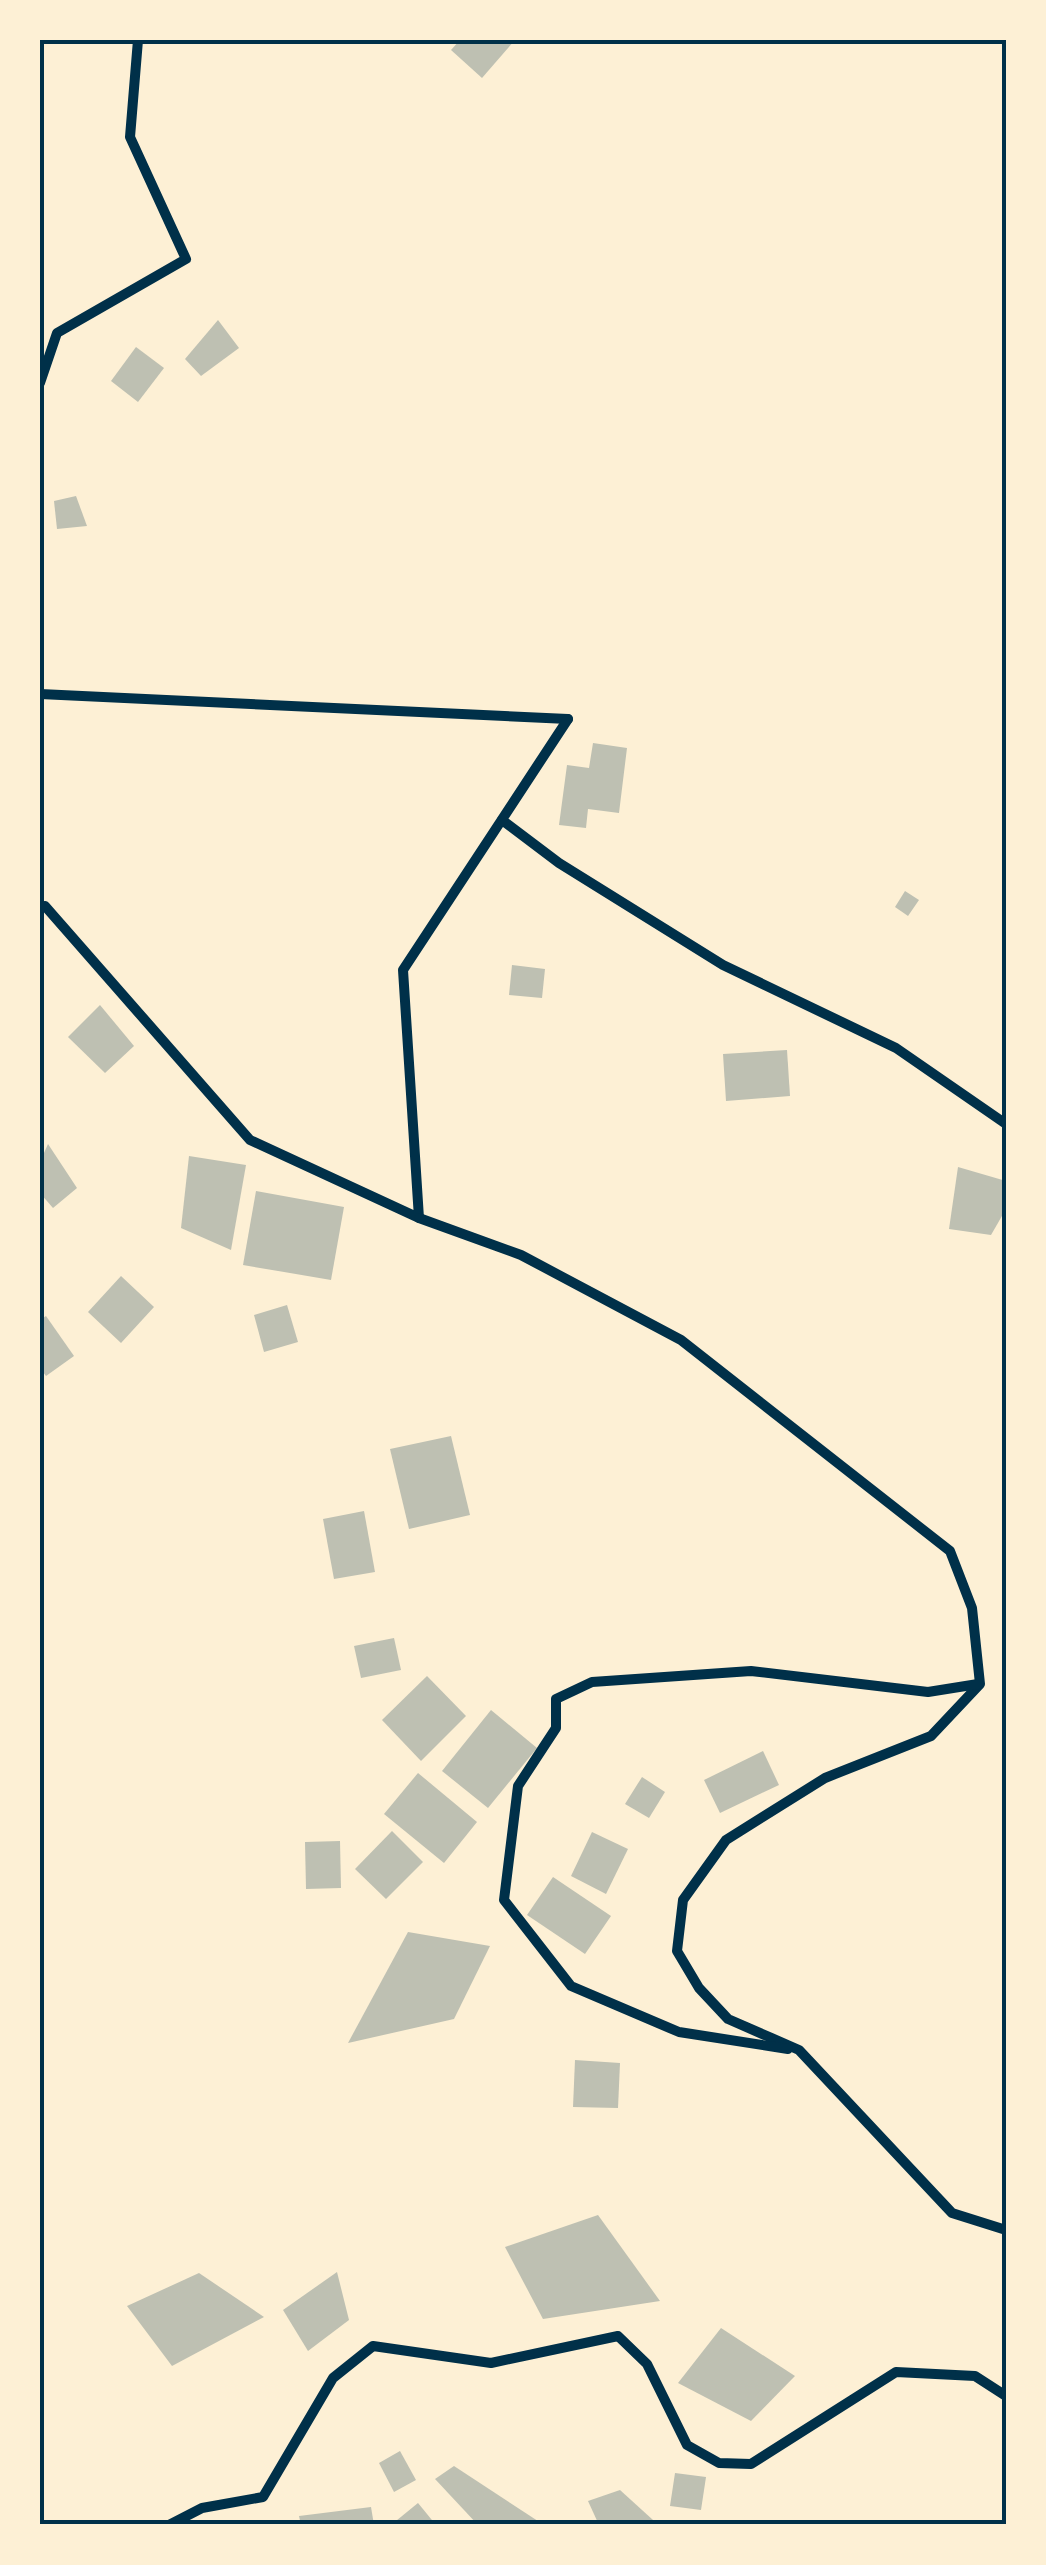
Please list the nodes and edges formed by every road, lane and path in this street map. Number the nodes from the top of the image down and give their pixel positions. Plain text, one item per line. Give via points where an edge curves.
1 (138, 40) edge
2 (40, 383) edge
3 (40, 694) edge
4 (502, 820) junction
5 (45, 906) dead end
6 (1006, 1124) edge
7 (420, 1218) junction
8 (980, 1684) junction
9 (799, 2050) junction
10 (1006, 2230) edge
11 (1006, 2396) edge
12 (170, 2525) edge

1 - 2 street via 130,137 186,259 57,333
3 - 4 street via 568,719
4 - 6 street via 723,965 896,1048
4 - 7 street via 404,970
5 - 7 street via 250,1140
7 - 8 street via 521,1256 680,1340 950,1551 972,1608
8 - 9 street via 931,1736 825,1778 726,1840 683,1900 677,1951 699,1988 728,2019
8 - 9 street via 928,1692 751,1670 592,1682 556,1698 556,1728 518,1786 504,1900 571,1986 678,2032
9 - 10 street via 952,2212
11 - 12 street via 975,2376 896,2372 751,2464 719,2463 687,2445 648,2364 618,2336 492,2363 373,2346 333,2378 264,2497 202,2508

